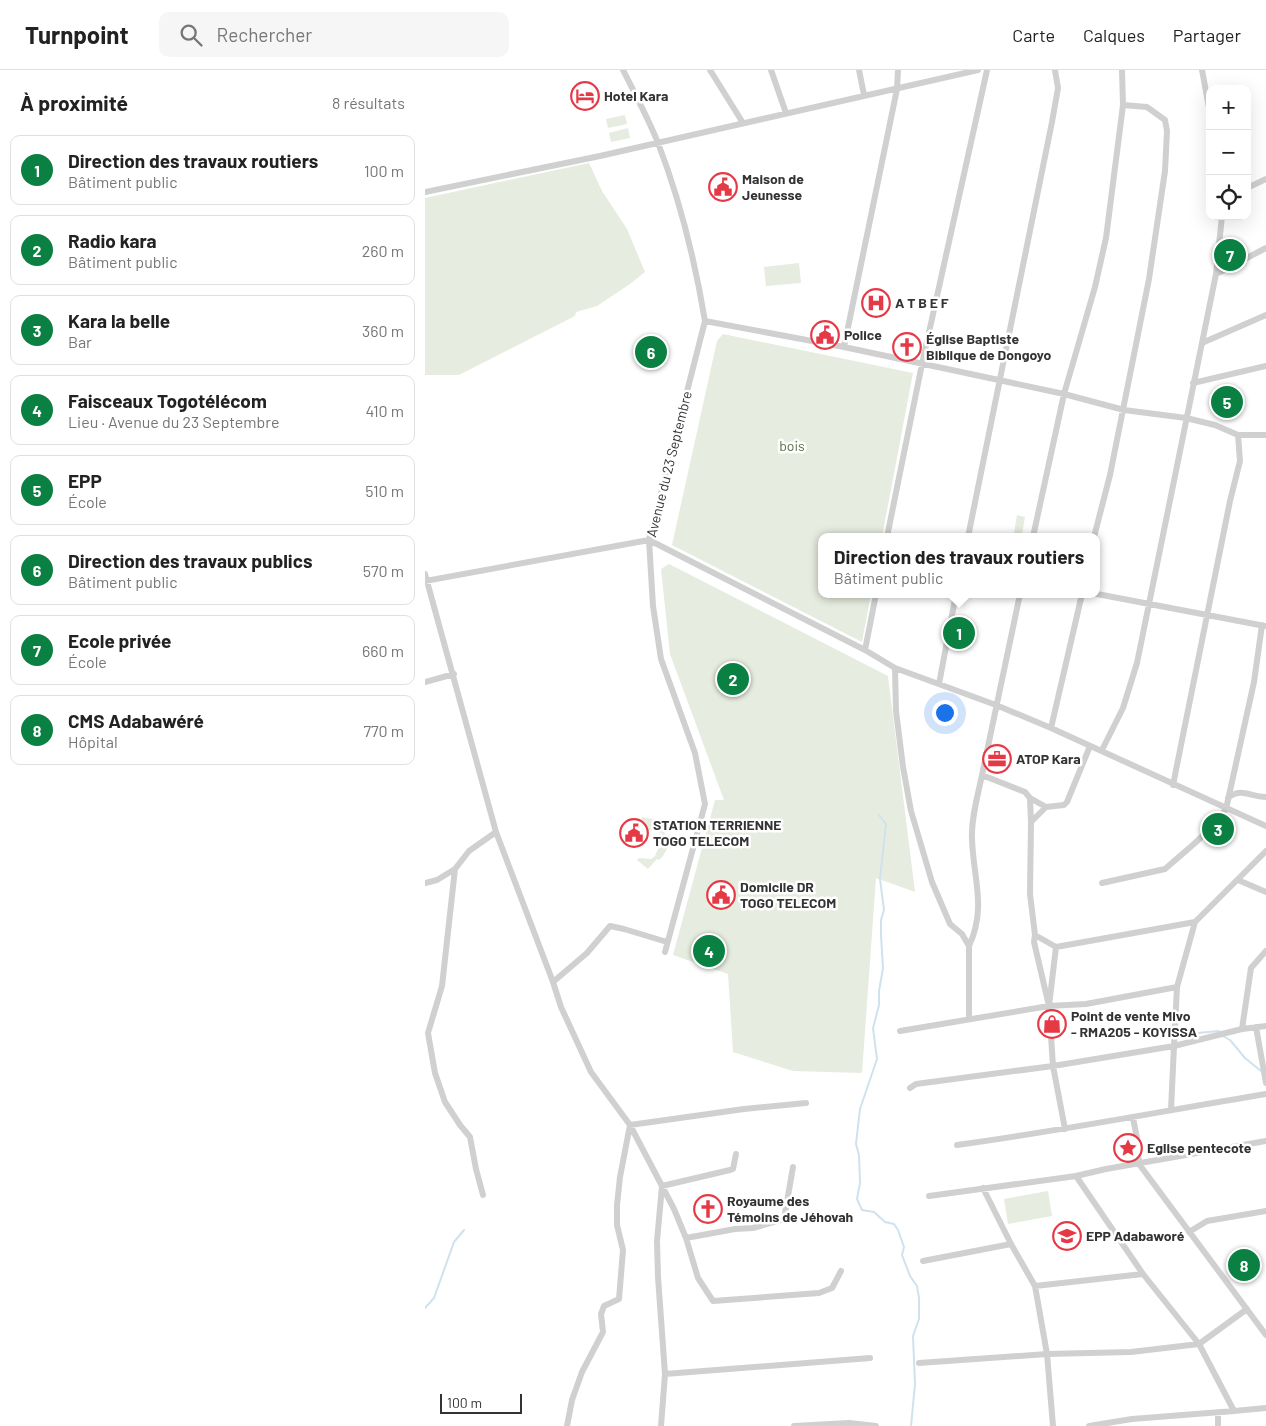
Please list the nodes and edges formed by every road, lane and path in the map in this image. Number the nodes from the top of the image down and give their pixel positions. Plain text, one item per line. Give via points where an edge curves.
1 (623, 70) edge
2 (710, 70) edge
3 (771, 70) edge
4 (859, 70) edge
5 (897, 70) edge
6 (978, 70) edge
7 (987, 70) edge
8 (1055, 70) edge
9 (1122, 70) edge
10 (1202, 70) edge
11 (897, 89) junction
12 (1206, 92) edge
13 (864, 95) junction
14 (1123, 105) junction
15 (786, 113) junction
16 (743, 123) junction
17 (658, 142) junction
18 (1266, 180) edge
19 (1251, 186) edge
20 (425, 192) edge
21 (1222, 220) edge
22 (1266, 248) edge
23 (1216, 274) junction
24 (1266, 314) edge
25 (705, 321) junction
26 (1202, 342) junction
27 (844, 346) junction
28 (922, 364) junction
29 (1266, 366) edge
30 (999, 380) junction
31 (1193, 383) junction
32 (1064, 394) junction
33 (1124, 410) junction
34 (1186, 418) junction
35 (1238, 435) junction
36 (1266, 435) edge
37 (888, 533) edge
38 (969, 533) edge
39 (1034, 533) edge
40 (1095, 533) edge
41 (649, 540) junction
42 (426, 579) edge
43 (1100, 595) edge
44 (875, 598) edge
45 (956, 598) edge
46 (1019, 598) edge
47 (1081, 598) edge
48 (1149, 604) junction
49 (1208, 615) junction
50 (1265, 624) edge
51 (865, 650) junction
52 (895, 668) junction
53 (454, 674) junction
54 (425, 682) edge
55 (939, 684) junction
56 (996, 706) junction
57 (1051, 728) junction
58 (1090, 746) junction
59 (1102, 750) junction
60 (982, 775) junction
61 (1173, 785) junction
62 (1266, 797) edge
63 (1030, 798) junction
64 (1228, 798) junction
65 (1046, 807) junction
66 (1226, 809) junction
67 (1031, 822) junction
68 (1266, 826) edge
69 (496, 832) junction
70 (1266, 851) edge
71 (455, 869) junction
72 (1238, 880) junction
73 (425, 883) edge
74 (1102, 883) dead end
75 (1266, 892) edge
76 (1195, 922) junction
77 (1035, 935) junction
78 (667, 942) junction
79 (969, 946) junction
80 (1056, 947) junction
81 (1266, 951) edge
82 (665, 952) dead end
83 (553, 982) junction
84 (1177, 987) junction
85 (1049, 1006) junction
86 (969, 1019) junction
87 (1266, 1026) edge
88 (1255, 1027) junction
89 (1242, 1029) junction
90 (900, 1031) dead end
91 (1174, 1046) junction
92 (1053, 1066) junction
93 (1266, 1083) edge
94 (910, 1088) dead end
95 (1266, 1094) edge
96 (806, 1103) dead end
97 (1171, 1110) junction
98 (1133, 1118) junction
99 (631, 1125) junction
100 (1065, 1129) junction
101 (1266, 1141) edge
102 (957, 1145) dead end
103 (736, 1154) dead end
104 (1139, 1164) junction
105 (793, 1167) dead end
106 (1076, 1176) junction
107 (662, 1186) junction
108 (983, 1188) junction
109 (483, 1195) dead end
110 (929, 1196) dead end
111 (1266, 1211) edge
112 (1189, 1232) junction
113 (686, 1238) junction
114 (1011, 1244) junction
115 (923, 1262) dead end
116 (841, 1271) dead end
117 (1143, 1274) junction
118 (1035, 1286) junction
119 (1247, 1309) junction
120 (1266, 1335) edge
121 (1199, 1344) junction
122 (1047, 1354) junction
123 (870, 1358) dead end
124 (919, 1363) dead end
125 (665, 1374) junction
126 (1266, 1408) edge
127 (1234, 1412) junction
128 (1218, 1413) junction
129 (849, 1424) edge
130 (567, 1426) edge
131 (661, 1426) edge
132 (794, 1426) edge
133 (876, 1426) edge
134 (1053, 1426) edge
135 (1089, 1426) edge
136 (1218, 1426) edge

1 - 17 street, Avenue du 23 Septembre
2 - 16 street
3 - 15 street
4 - 13 street
5 - 11 street
6 - 11 street
7 - 28 street
8 - 30 street via 1058,88 1052,122
9 - 14 street
10 - 12 street
11 - 13 street
11 - 27 street
13 - 15 street
14 - 32 street via 1106,238
14 - 33 street via 1147,107 1165,120 1167,131 1165,171 1152,261
15 - 16 street
16 - 17 street
17 - 20 street
17 - 25 street, Avenue du 23 Septembre via 685,227
18 - 19 street
21 - 23 street
22 - 23 street
23 - 26 street
24 - 26 street
25 - 27 street
25 - 41 street, Avenue du 23 Septembre
26 - 31 street
27 - 28 street
28 - 30 street
28 - 37 street
29 - 31 street
30 - 32 street
30 - 38 street
31 - 34 street
32 - 33 street
32 - 39 street
33 - 34 street
33 - 40 street
34 - 35 street
34 - 48 street
35 - 36 street
35 - 49 street via 1240,461
41 - 42 street
41 - 51 street
41 - 78 street, Avenue du 23 Septembre via 653,606 661,660 695,753 705,804
42 - 53 street
43 - 48 street
44 - 51 street
45 - 55 street
46 - 56 street
47 - 57 street
48 - 49 street
48 - 59 street via 1123,708
49 - 50 street
49 - 61 street
50 - 64 street
51 - 52 street
52 - 55 street
52 - 79 street via 896,711 911,811 932,882 950,924 962,934
53 - 54 street
53 - 69 street
55 - 56 street
56 - 57 street
56 - 60 street
57 - 58 street
58 - 59 street
58 - 65 street via 1067,802
59 - 61 street
60 - 63 street via 1025,792
60 - 79 street via 972,837 979,906
61 - 66 street
62 - 64 street via 1235,792
63 - 65 street
63 - 67 street
64 - 66 street
65 - 67 street
66 - 68 street
66 - 74 street via 1214,825 1165,869
67 - 77 street via 1030,894
69 - 71 street via 469,851
69 - 83 street
70 - 72 street
71 - 73 street
71 - 109 street via 442,986 428,1033 435,1073 445,1102 470,1137
72 - 75 street
72 - 76 street
76 - 80 street
76 - 84 street
77 - 80 street
77 - 85 street
78 - 82 street, Avenue du 23 Septembre
78 - 83 street via 610,926 587,953
79 - 86 street
80 - 85 street
81 - 89 street via 1251,968
83 - 99 street via 591,1072
84 - 85 street via 1086,1004
84 - 91 street
85 - 86 street
85 - 92 street
86 - 90 street
87 - 88 street
88 - 89 street
88 - 93 street
89 - 91 street
91 - 92 street
91 - 97 street
92 - 94 street via 916,1084
92 - 100 street
95 - 97 street
96 - 99 street
97 - 98 street
98 - 100 street
98 - 104 street
99 - 107 street
99 - 130 street via 617,1205 617,1225 623,1250 619,1299 605,1306 601,1314 603,1332 581,1372
100 - 102 street
101 - 104 street
103 - 107 street via 733,1169
104 - 106 street
104 - 112 street
105 - 113 street via 784,1219 753,1228
106 - 108 street
106 - 117 street
107 - 113 street
107 - 125 street via 657,1241
108 - 110 street
108 - 114 street
111 - 112 street via 1207,1221
112 - 119 street
113 - 116 street via 698,1278 713,1301 819,1292 832,1288
114 - 115 street
114 - 118 street
117 - 118 street
117 - 121 street
118 - 122 street
119 - 120 street
119 - 121 street
121 - 122 street via 1131,1352
121 - 127 street
122 - 124 street
122 - 134 street
123 - 125 street
125 - 131 street
126 - 127 street
127 - 128 street
128 - 135 street via 1132,1418
128 - 136 street
129 - 132 street
129 - 133 street

